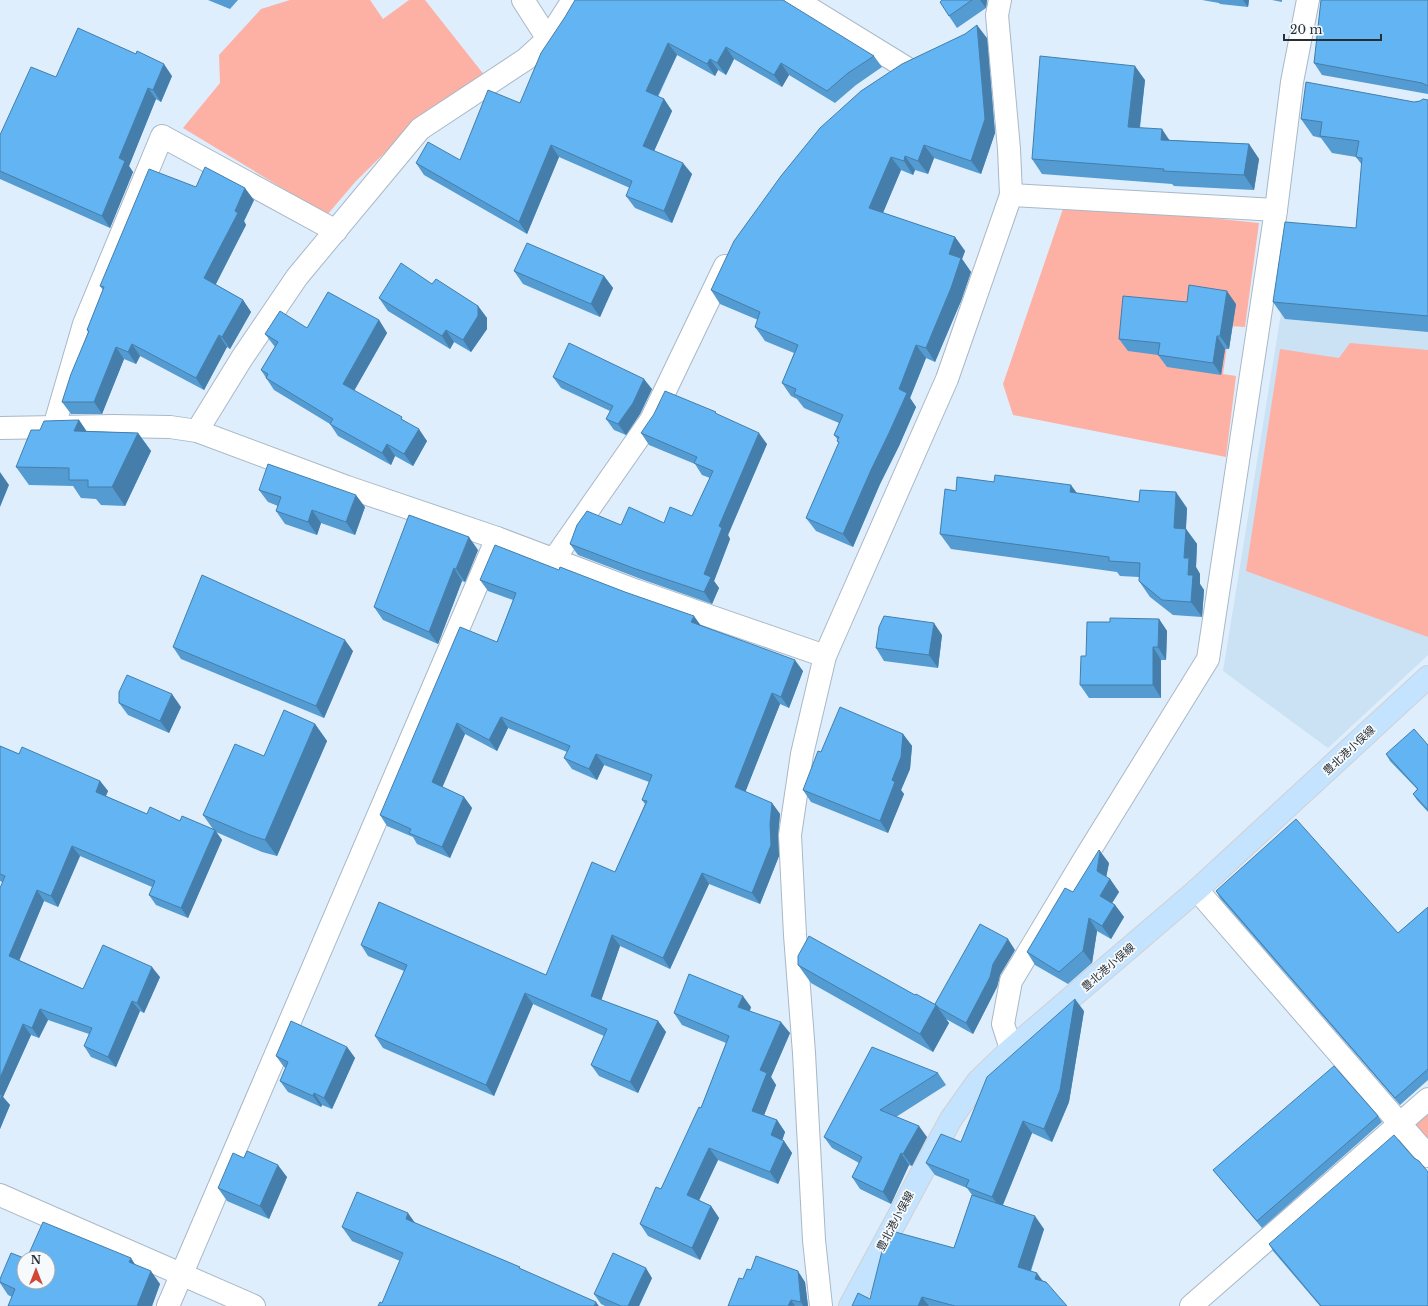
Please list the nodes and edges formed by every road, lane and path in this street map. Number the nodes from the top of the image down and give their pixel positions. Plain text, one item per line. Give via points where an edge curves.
1 (523, 0) edge
2 (573, 0) edge
3 (796, 0) edge
4 (1308, 0) edge
5 (992, 14) edge
6 (548, 39) junction
7 (925, 58) edge
8 (905, 67) junction
9 (887, 79) edge
10 (1292, 82) junction
11 (1315, 86) edge
12 (1011, 195) junction
13 (1276, 210) junction
14 (336, 231) junction
15 (734, 248) edge
16 (54, 427) junction
17 (0, 428) edge
18 (197, 431) junction
19 (497, 538) junction
20 (554, 559) junction
21 (825, 656) junction
22 (1428, 677) edge
23 (1198, 890) junction
24 (1011, 1049) junction
25 (1428, 1099) edge
26 (1400, 1124) junction
27 (1428, 1156) edge
28 (0, 1195) edge
29 (182, 1275) junction
30 (168, 1306) edge
31 (254, 1306) edge
32 (821, 1306) edge
33 (850, 1306) edge
34 (1191, 1306) edge

1 - 6 street
2 - 6 street
3 - 8 street
4 - 10 street
5 - 12 street via 1009,149
6 - 14 street via 526,59 420,129
7 - 8 street
8 - 9 street
10 - 11 street
10 - 13 street
12 - 13 street
12 - 21 street via 947,379
13 - 24 street via 1208,659 1011,980 1003,1024
14 - 16 street via 162,136 84,324
14 - 18 street via 297,277 242,358
15 - 20 street via 651,420
16 - 17 street
16 - 18 street via 170,427
18 - 19 street via 347,487
19 - 20 street
19 - 29 street
20 - 21 street via 637,591
21 - 32 street via 802,754 790,835 814,1240
22 - 23 main road, 豊北港小俣線
23 - 24 main road, 豊北港小俣線
23 - 26 street
24 - 33 main road, 豊北港小俣線 via 978,1081 951,1119
25 - 26 street
26 - 27 street
26 - 34 street
28 - 29 street
29 - 30 street
29 - 31 street

